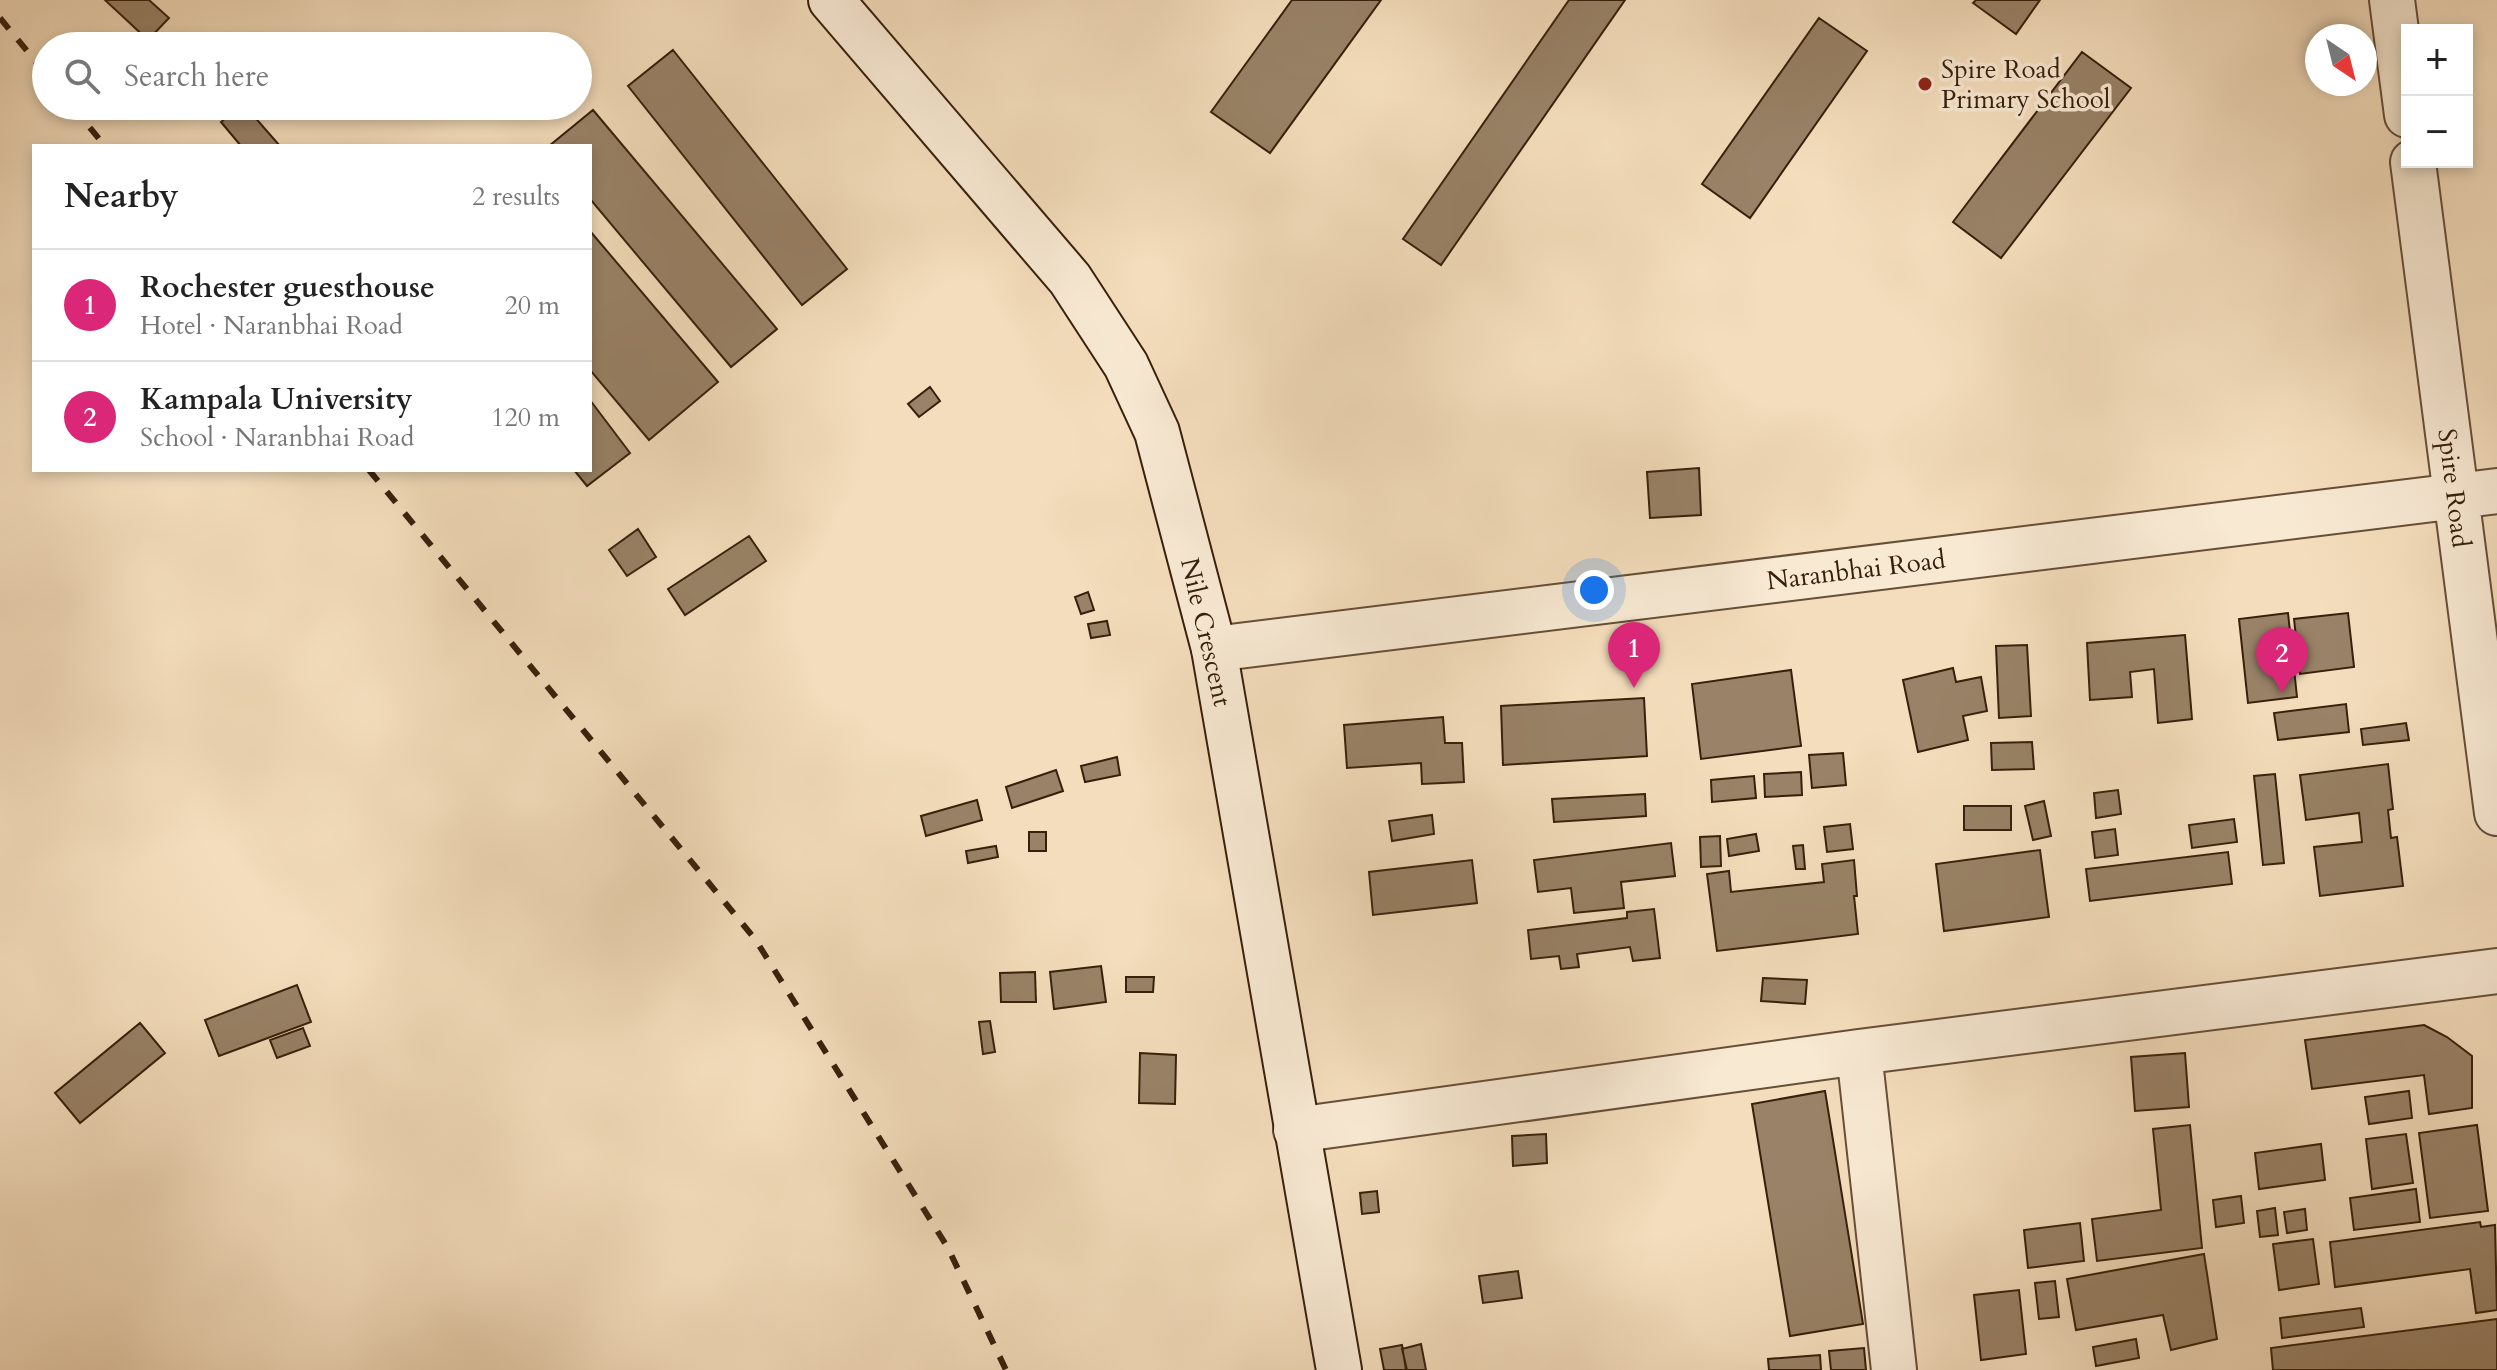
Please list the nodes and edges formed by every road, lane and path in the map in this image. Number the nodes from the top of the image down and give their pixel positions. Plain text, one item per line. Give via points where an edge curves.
1 (831, 0) edge
2 (2392, 0) edge
3 (2405, 96) edge
4 (2414, 168) edge
5 (2476, 493) edge
6 (1214, 649) junction
7 (2497, 813) edge
8 (2497, 971) edge
9 (1859, 1052) junction
10 (1296, 1130) junction
11 (1339, 1370) edge
12 (1894, 1370) edge

1 - 6 street, Nile Crescent via 1070,279 1126,365 1157,432
2 - 3 street
4 - 5 street, Spire Road
5 - 6 street, Naranbhai Road
5 - 7 street, Spire Road
6 - 10 street, Nile Crescent
8 - 9 street
9 - 10 street
9 - 12 street
10 - 11 street, Nile Crescent

